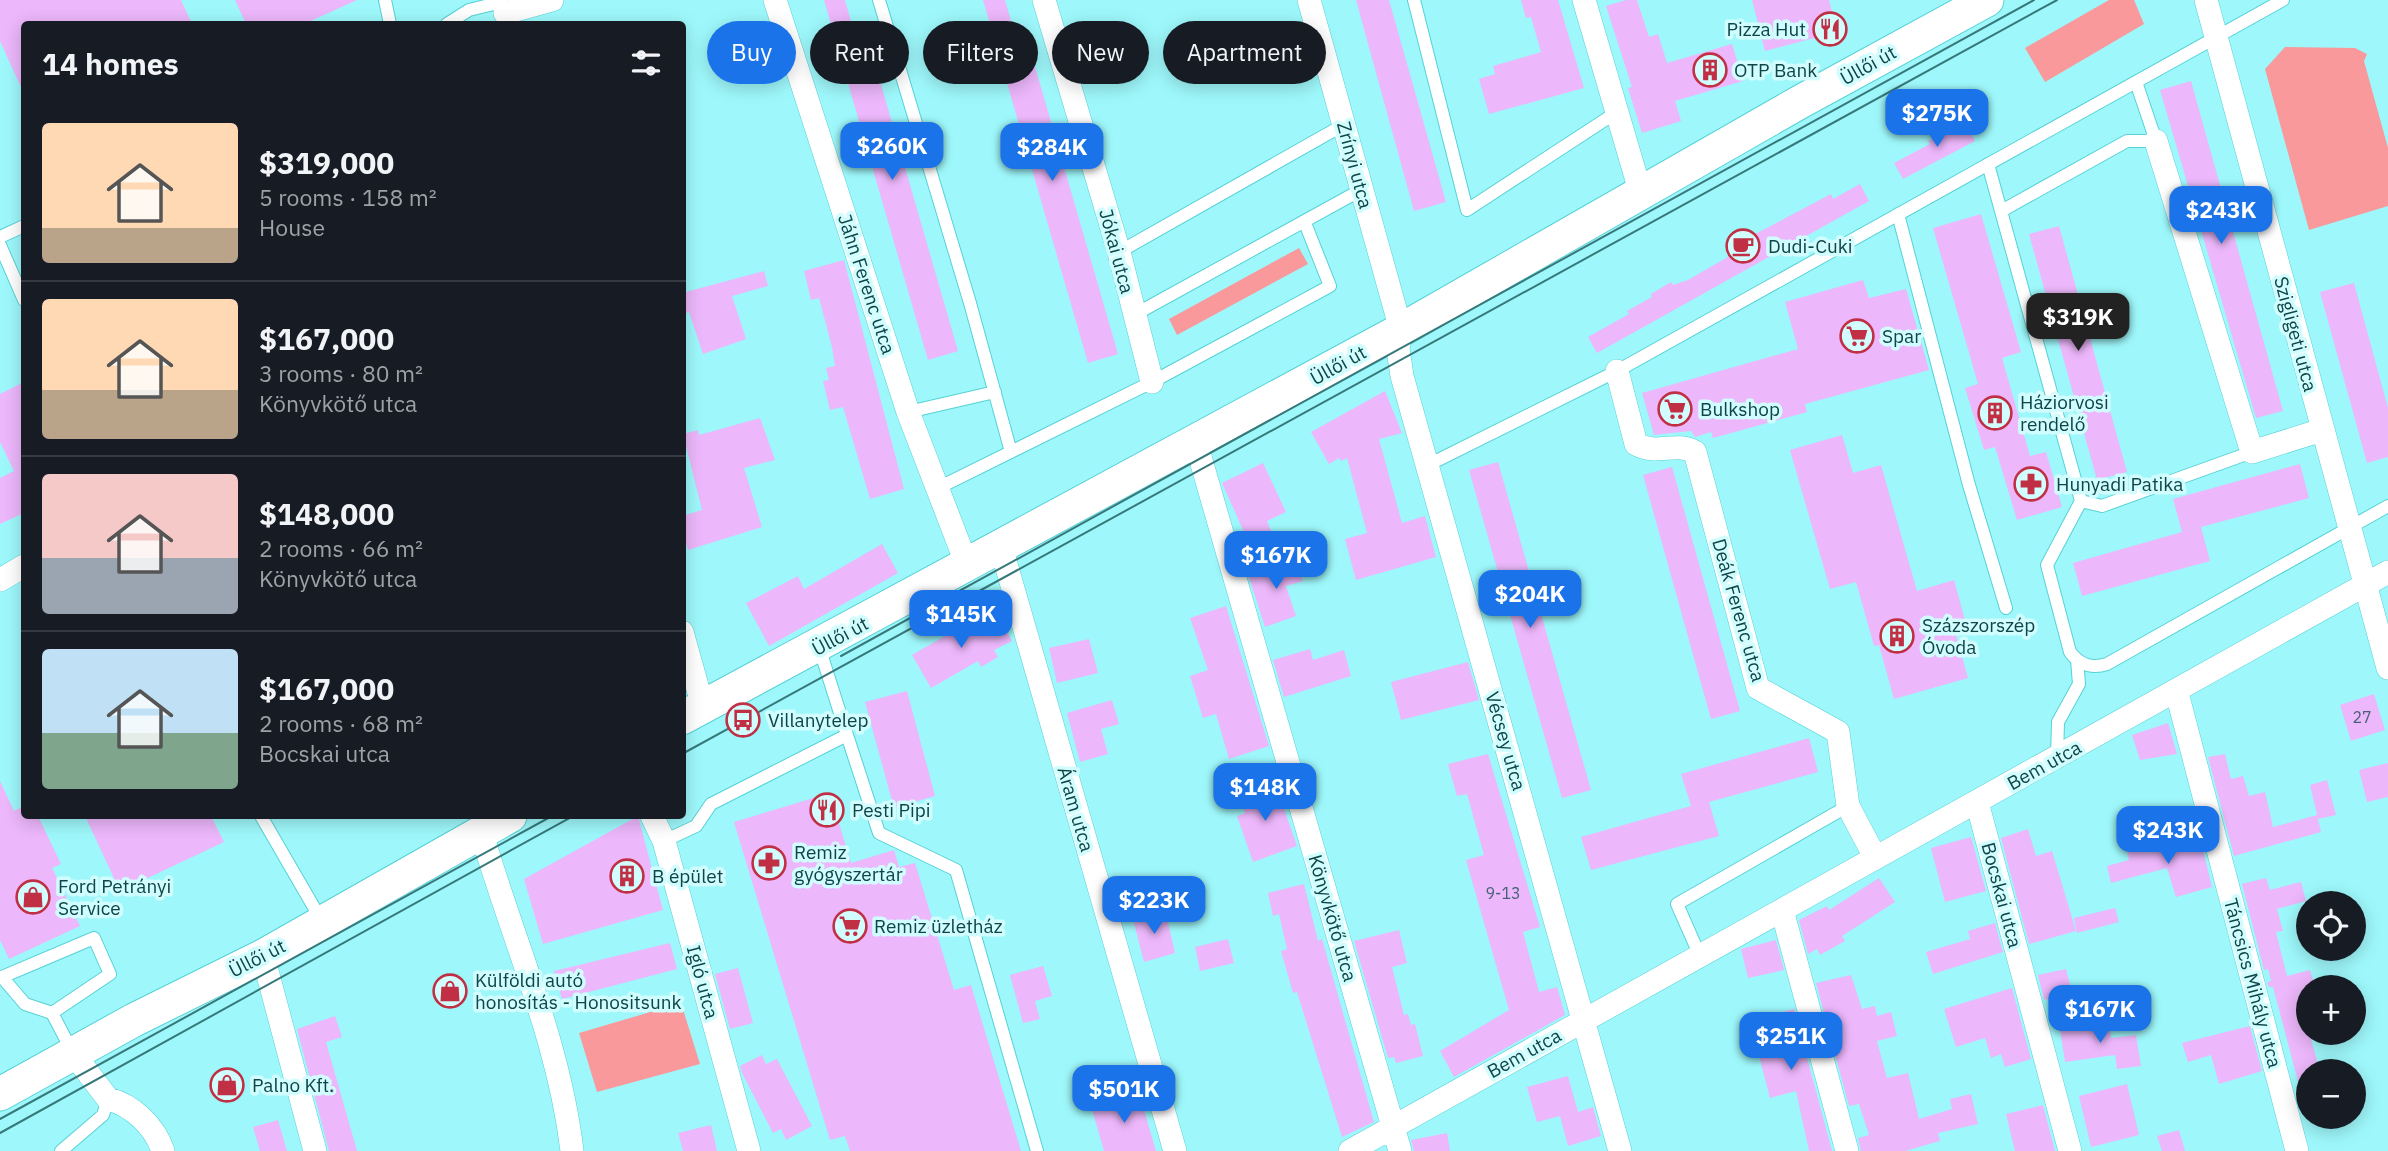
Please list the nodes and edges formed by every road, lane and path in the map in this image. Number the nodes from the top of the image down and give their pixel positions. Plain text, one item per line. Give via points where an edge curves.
1 (385, 0) edge
2 (552, 0) edge
3 (775, 0) edge
4 (879, 0) edge
5 (1044, 0) edge
6 (1309, 0) edge
7 (1414, 0) edge
8 (1584, 0) edge
9 (1987, 0) edge
10 (2206, 0) edge
11 (2283, 0) edge
12 (505, 10) edge
13 (389, 21) edge
14 (452, 21) edge
15 (2216, 37) junction
16 (2137, 82) junction
17 (1617, 112) junction
18 (1345, 124) junction
19 (2156, 141) junction
20 (1988, 164) junction
21 (1361, 190) junction
22 (1641, 194) junction
23 (2003, 210) junction
24 (1898, 214) junction
25 (1305, 223) junction
26 (21, 227) edge
27 (0, 237) edge
28 (0, 245) edge
29 (1119, 252) junction
30 (21, 293) edge
31 (1134, 314) junction
32 (1401, 330) junction
33 (1617, 371) junction
34 (1152, 382) junction
35 (995, 392) junction
36 (908, 412) junction
37 (2322, 430) junction
38 (1196, 443) junction
39 (1011, 452) junction
40 (2252, 452) junction
41 (1428, 465) junction
42 (936, 489) junction
43 (2081, 501) junction
44 (2388, 506) edge
45 (2348, 528) junction
46 (1000, 547) junction
47 (967, 565) junction
48 (21, 568) edge
49 (2388, 572) edge
50 (0, 580) edge
51 (2365, 585) junction
52 (2006, 608) dead end
53 (819, 648) junction
54 (686, 653) edge
55 (2077, 660) junction
56 (2388, 668) edge
57 (2177, 692) junction
58 (693, 713) edge
59 (847, 735) junction
60 (2057, 758) junction
61 (1977, 802) junction
62 (1848, 806) junction
63 (263, 819) edge
64 (504, 819) edge
65 (653, 819) edge
66 (481, 831) junction
67 (664, 841) junction
68 (1875, 857) junction
69 (1782, 910) junction
70 (323, 923) junction
71 (263, 956) junction
72 (1700, 956) junction
73 (52, 1013) junction
74 (1582, 1020) junction
75 (73, 1054) junction
76 (0, 1094) edge
77 (108, 1099) junction
78 (1393, 1127) junction
79 (61, 1151) edge
80 (163, 1151) edge
81 (315, 1151) edge
82 (572, 1151) edge
83 (749, 1151) edge
84 (1037, 1151) edge
85 (1175, 1151) edge
86 (1350, 1151) edge
87 (1400, 1151) edge
88 (1620, 1151) edge
89 (1847, 1151) edge
90 (2070, 1151) edge
91 (2297, 1151) edge

1 - 13 lane
2 - 12 street
3 - 36 street, Jáhn Ferenc utca
4 - 35 lane
5 - 29 street, Jókai utca
6 - 18 street, Zrínyi utca
7 - 17 lane via 1467,210
8 - 17 street
9 - 22 main road, Üllői út
10 - 15 street, Szigligeti utca
11 - 15 lane
12 - 14 lane via 469,10
15 - 16 lane
15 - 37 street, Szigligeti utca
16 - 19 lane
16 - 20 lane
17 - 22 street
18 - 21 street, Zrínyi utca
18 - 29 lane
19 - 23 lane via 2127,141
19 - 40 street
20 - 23 lane
20 - 24 lane
21 - 25 lane
21 - 32 street, Zrínyi utca
22 - 32 main road, Üllői út
23 - 43 lane
24 - 33 lane
24 - 52 lane
25 - 31 lane
25 - 34 lane via 1330,286
26 - 27 lane
28 - 30 lane
29 - 31 street, Jókai utca
31 - 34 street, Jókai utca
32 - 38 main road, Üllői út
32 - 41 street, Vécsey utca via 1398,362
33 - 41 lane
33 - 62 street, Deák Ferenc utca via 1636,444 1648,451 1677,446 1695,452 1758,688 1838,732
34 - 39 lane
35 - 36 lane
35 - 39 lane
36 - 42 street, Jáhn Ferenc utca
37 - 40 street
37 - 45 street, Szigligeti utca
38 - 46 main road, Üllői út
38 - 78 street, Könyvkötő utca
39 - 42 lane
40 - 43 lane via 2102,506
41 - 74 street, Vécsey utca
42 - 47 street, Jáhn Ferenc utca
43 - 55 lane via 2046,565 2070,652
44 - 45 lane
45 - 51 street, Szigligeti utca
45 - 55 lane via 2107,664 2087,666
46 - 47 main road, Üllői út
46 - 85 street, Áram utca
47 - 53 main road, Üllői út
48 - 50 street
49 - 51 street, Bem utca
51 - 56 street, Szigligeti utca
51 - 57 street, Bem utca
53 - 58 main road, Üllői út
53 - 59 lane
54 - 58 street
55 - 60 lane via 2079,684 2058,722
57 - 60 street, Bem utca
57 - 91 street, Táncsics Mihály utca
59 - 67 lane via 711,804 696,826
59 - 84 lane via 879,833 956,870
60 - 61 street, Bem utca
61 - 68 street, Bem utca
61 - 90 street, Bocskai utca
62 - 68 street, Deák Ferenc utca
62 - 72 lane via 1677,904
63 - 70 lane
64 - 66 main road, Üllői út
65 - 67 street, Igló utca
66 - 70 main road, Üllői út
66 - 82 street via 545,1025
67 - 83 street, Igló utca
68 - 69 street, Bem utca
69 - 72 street, Bem utca
69 - 89 street
70 - 71 main road, Üllői út
71 - 75 main road, Üllői út
71 - 81 street
72 - 74 street, Bem utca
73 - 73 lane via 110,974 94,938 2,977 25,1004
73 - 75 lane
74 - 78 street, Bem utca
74 - 88 street, Vécsey utca
75 - 76 main road, Üllői út
75 - 77 street
77 - 79 lane via 103,1115
77 - 80 street via 121,1102 143,1119
78 - 86 street, Bem utca
78 - 87 street, Könyvkötő utca

